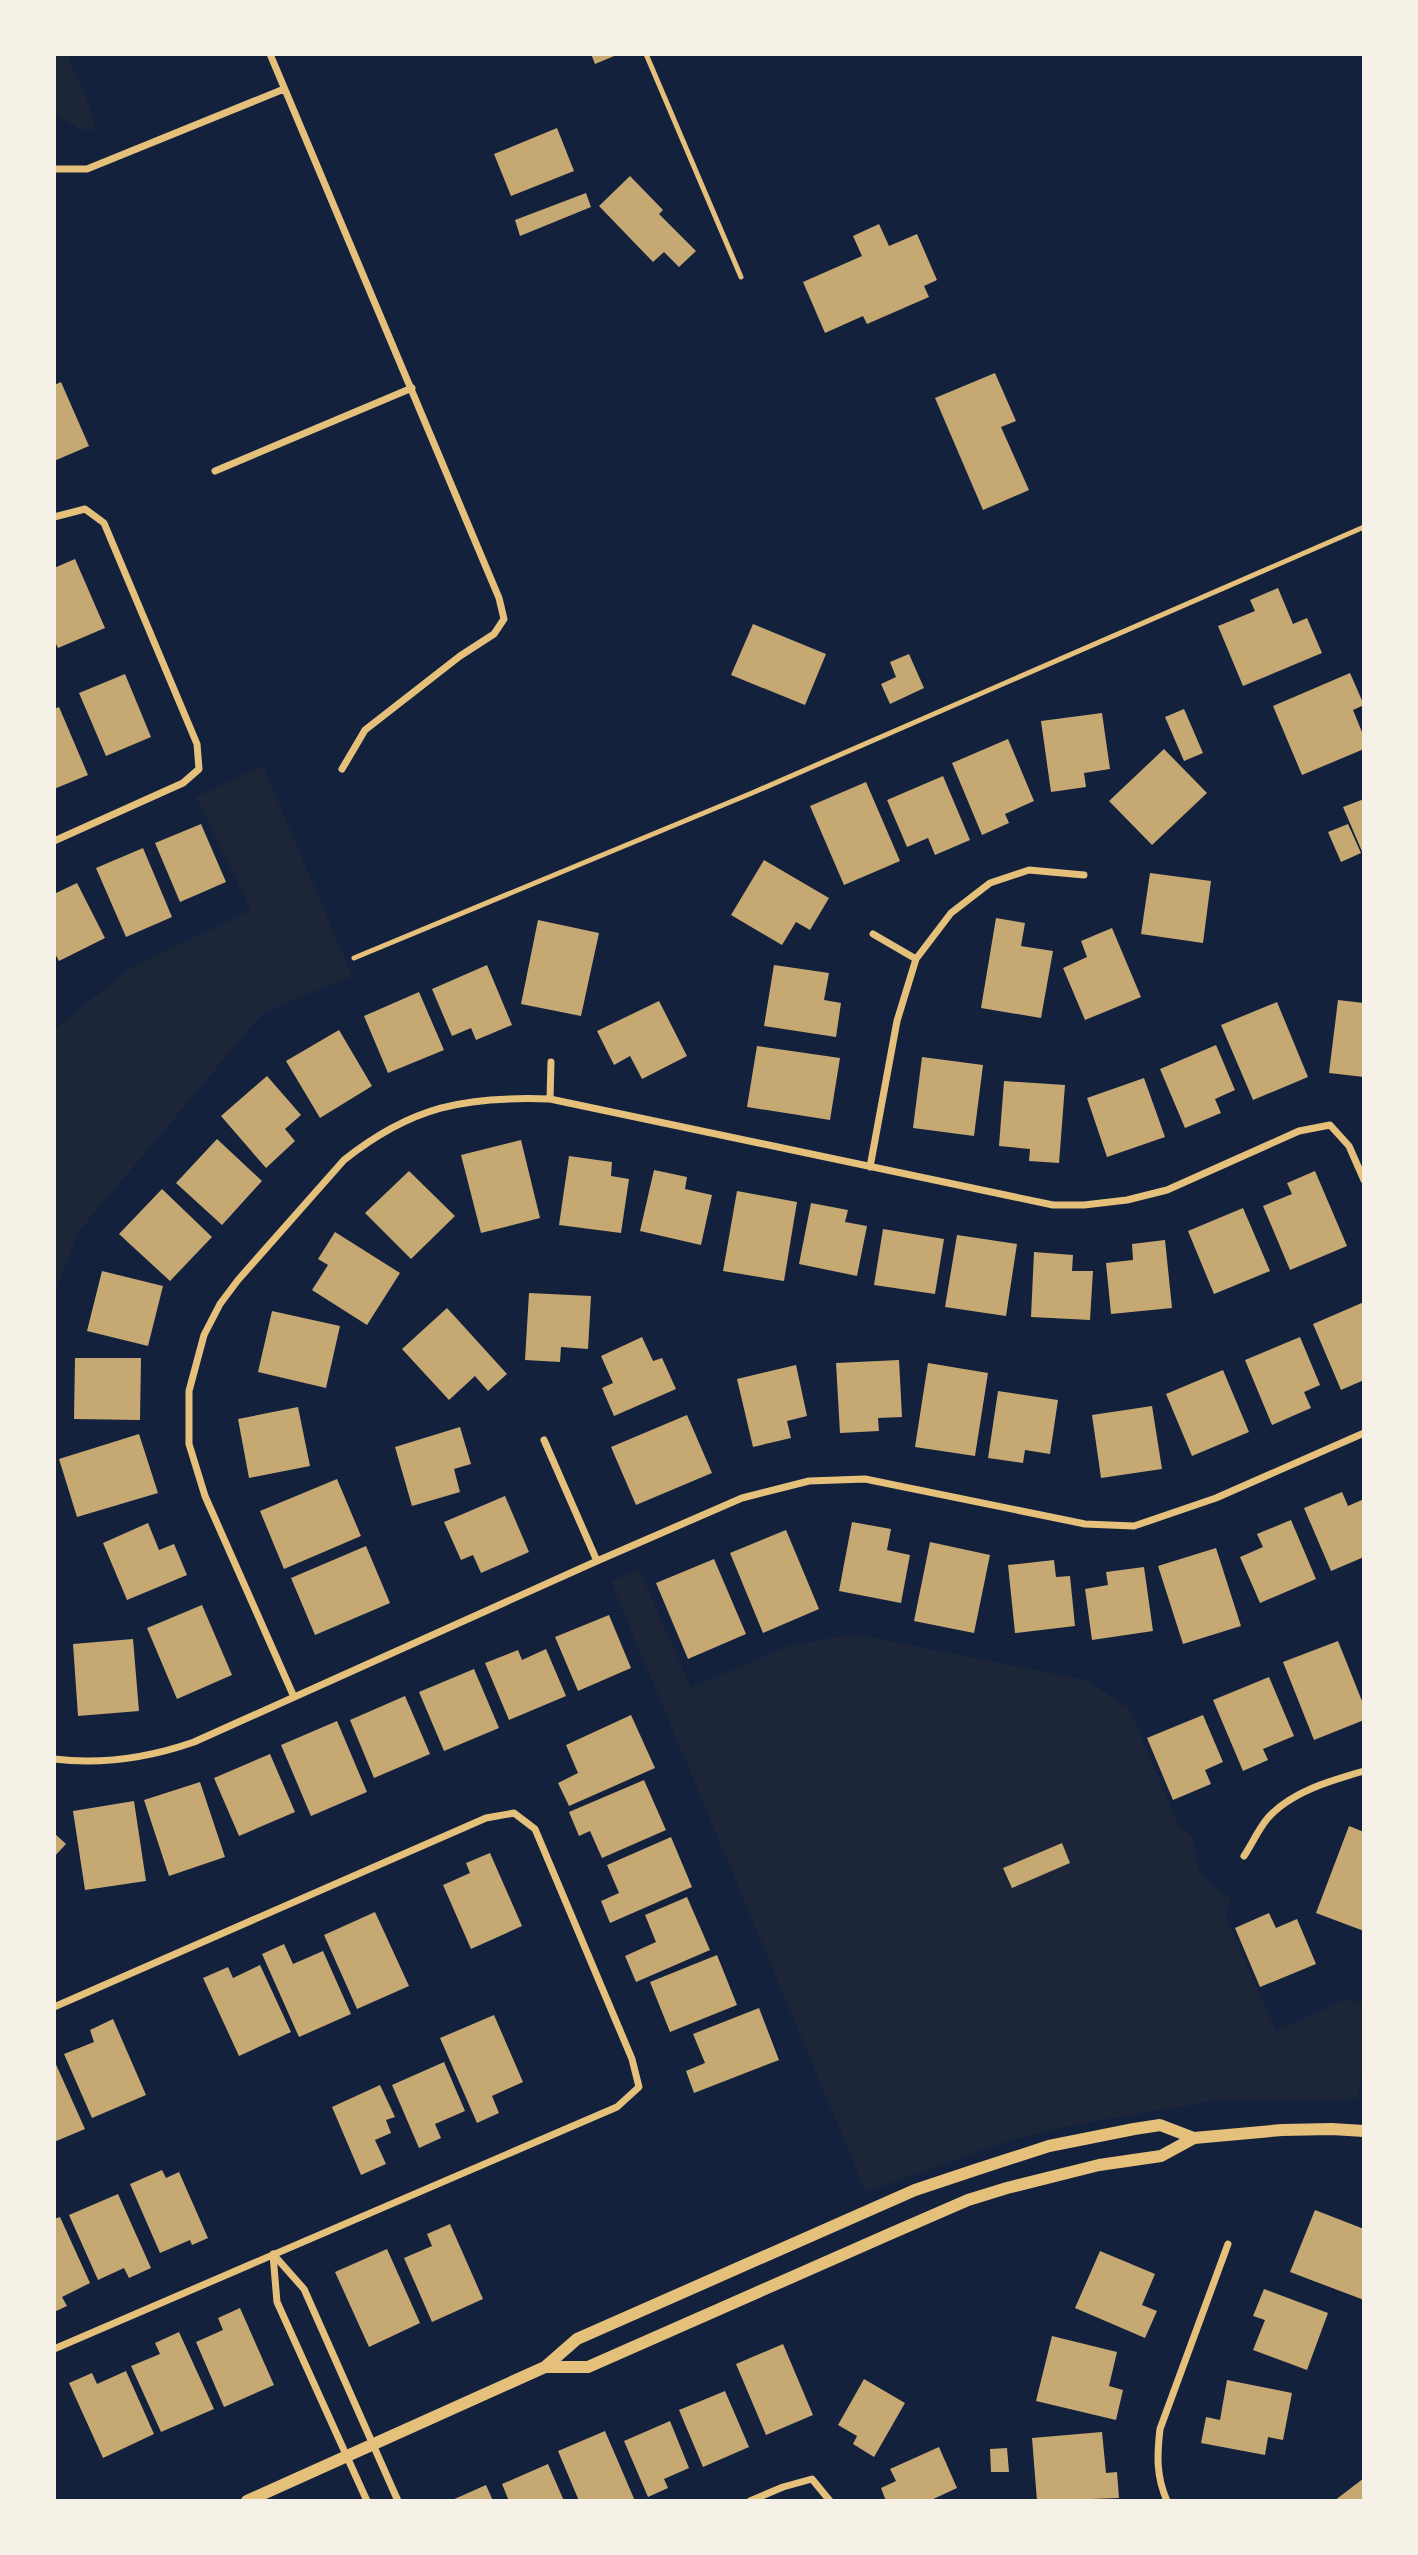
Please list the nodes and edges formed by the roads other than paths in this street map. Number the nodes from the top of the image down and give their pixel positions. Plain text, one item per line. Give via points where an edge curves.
1 (270, 54) edge
2 (646, 54) edge
3 (284, 89) junction
4 (54, 169) edge
5 (741, 276) dead end
6 (412, 388) junction
7 (215, 471) dead end
8 (54, 517) edge
9 (1364, 527) edge
10 (342, 769) dead end
11 (54, 841) edge
12 (1084, 875) dead end
13 (873, 934) dead end
14 (354, 958) dead end
15 (916, 959) junction
16 (551, 1062) dead end
17 (550, 1099) junction
18 (870, 1167) junction
19 (1364, 1180) edge
20 (1364, 1433) edge
21 (544, 1440) dead end
22 (597, 1561) junction
23 (294, 1697) junction
24 (54, 1759) edge
25 (1364, 1770) edge
26 (1244, 1856) dead end
27 (54, 2007) edge
28 (1364, 2131) edge
29 (1194, 2138) junction
30 (1228, 2244) dead end
31 (273, 2254) junction
32 (54, 2349) edge
33 (545, 2367) junction
34 (373, 2444) junction
35 (347, 2456) junction
36 (247, 2501) edge
37 (367, 2501) edge
38 (398, 2501) edge
39 (750, 2501) edge
40 (830, 2501) edge
41 (1167, 2501) edge

1 - 3 street
2 - 5 lane
3 - 4 street via 87,169
3 - 6 street
6 - 7 street
6 - 10 street via 504,619 494,635 365,730
8 - 11 street via 85,509 104,523 197,744 199,769 183,783
9 - 14 lane via 752,793
12 - 15 street via 1029,870 990,883 951,913
13 - 15 street
15 - 18 street via 897,1021
16 - 17 street
17 - 18 street
17 - 23 street via 505,1097 435,1108 364,1144 344,1160 238,1280 204,1335 189,1391 189,1444 205,1496
18 - 19 street via 1053,1205 1084,1205 1167,1190 1299,1131 1330,1125 1349,1146
20 - 22 street via 1216,1498 1134,1526 1085,1524 865,1479 809,1481 742,1498
21 - 22 street
22 - 23 street
23 - 24 street via 163,1753 126,1760
25 - 26 street via 1291,1800 1268,1818
27 - 31 street via 486,1818 513,1813 534,1829 632,2059 639,2087 617,2107
28 - 29 street via 1282,2130
29 - 33 street via 1161,2156 1099,2165 968,2200 588,2367
29 - 33 street via 1160,2125 1134,2129 1049,2146 915,2190 577,2339
30 - 41 street via 1160,2429 1156,2458
31 - 32 street
31 - 34 street via 304,2289
31 - 35 street via 277,2302
33 - 34 street
34 - 35 street
34 - 38 street
35 - 36 street
35 - 37 street
39 - 40 street via 812,2479

